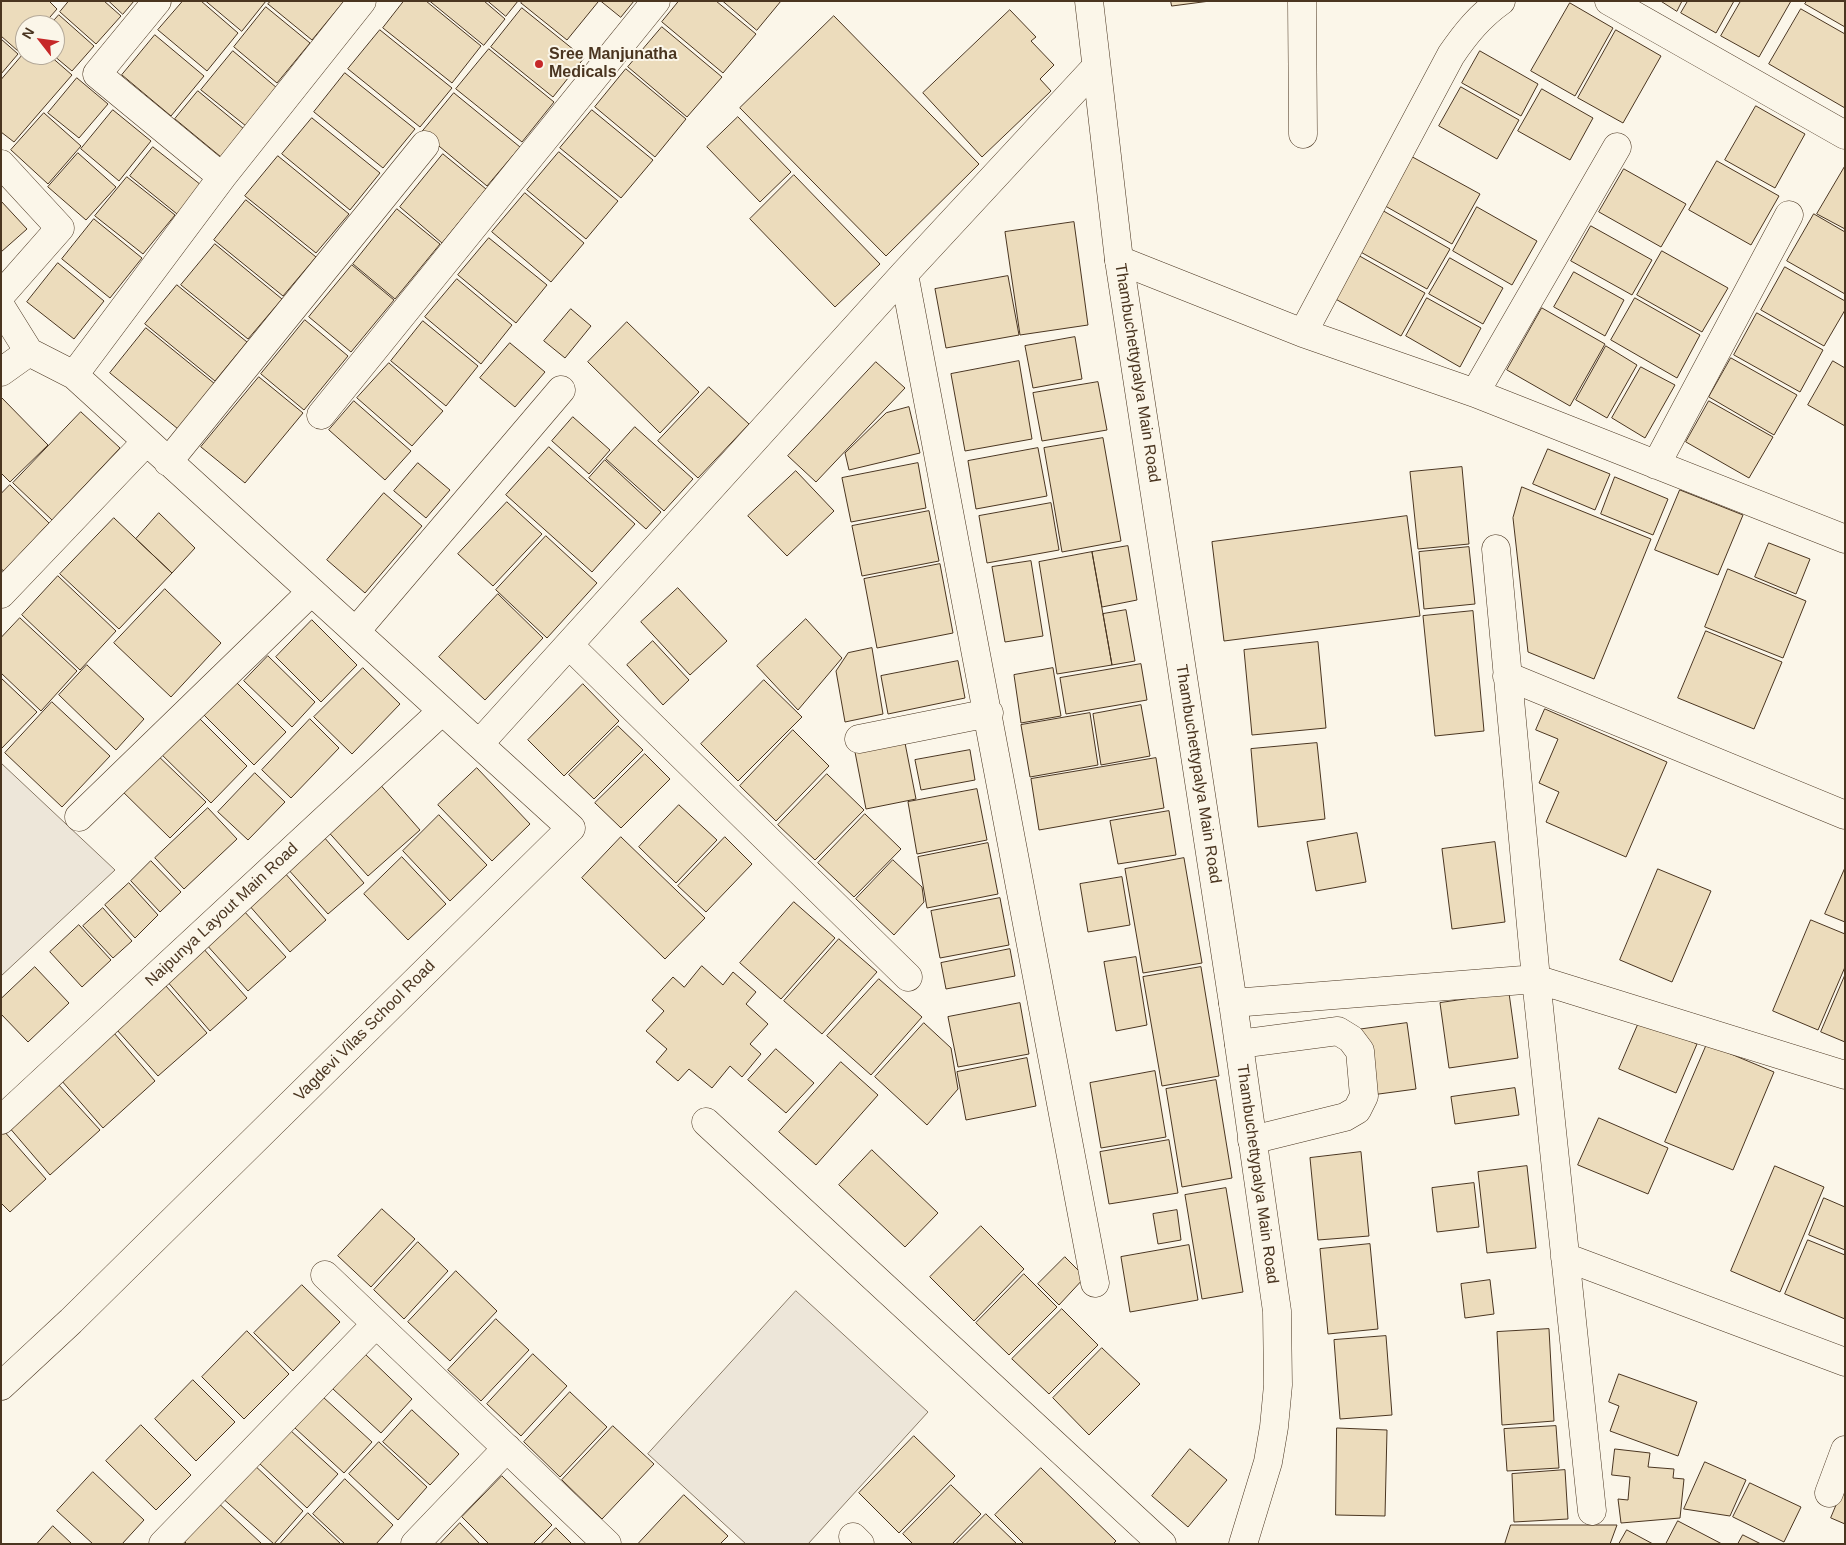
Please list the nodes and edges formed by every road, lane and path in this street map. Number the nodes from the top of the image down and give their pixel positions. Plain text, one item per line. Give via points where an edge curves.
1 (157, 1) edge
2 (362, 1) edge
3 (656, 1) edge
4 (1089, 1) edge
5 (1302, 1) edge
6 (1501, 1) edge
7 (1609, 1) edge
8 (1095, 68) junction
9 (1303, 134) dead end
10 (1845, 134) edge
11 (425, 146) dead end
12 (1616, 147) dead end
13 (1, 164) edge
14 (222, 177) junction
15 (1789, 215) dead end
16 (1119, 260) junction
17 (904, 274) junction
18 (1, 295) edge
19 (1, 307) edge
20 (1302, 332) junction
21 (29, 352) junction
22 (1, 372) edge
23 (74, 375) junction
24 (561, 390) dead end
25 (1475, 393) junction
26 (321, 415) dead end
27 (146, 442) junction
28 (168, 462) junction
29 (1656, 465) junction
30 (1842, 531) edge
31 (1496, 549) dead end
32 (311, 592) junction
33 (1, 594) edge
34 (356, 631) junction
35 (570, 645) junction
36 (1507, 676) junction
37 (442, 711) junction
38 (989, 713) junction
39 (859, 739) dead end
40 (479, 744) junction
41 (1845, 815) edge
42 (79, 817) dead end
43 (908, 977) dead end
44 (1536, 980) junction
45 (1233, 1003) junction
46 (1238, 1044) junction
47 (1845, 1075) edge
48 (1, 1120) edge
49 (706, 1122) dead end
50 (1252, 1140) junction
51 (1565, 1257) junction
52 (325, 1275) dead end
53 (1095, 1283) dead end
54 (376, 1324) junction
55 (1845, 1362) edge
56 (1, 1386) edge
57 (507, 1448) junction
58 (1845, 1450) edge
59 (1828, 1493) dead end
60 (1592, 1512) dead end
61 (163, 1544) edge
62 (415, 1544) edge
63 (608, 1544) edge
64 (1162, 1544) edge
65 (1243, 1544) edge

1 - 14 street via 97,74
2 - 14 street
3 - 26 street
4 - 8 street, Thambuchettypalya Main Road
5 - 9 street
6 - 20 street via 1469,29 1451,55
7 - 10 street
8 - 16 street, Thambuchettypalya Main Road
8 - 17 street
11 - 28 street
12 - 25 street
13 - 18 street via 60,228
14 - 23 street
15 - 29 street
16 - 20 street
16 - 45 street, Thambuchettypalya Main Road
17 - 35 street
17 - 38 street
19 - 21 street
20 - 25 street
21 - 22 street
21 - 23 street
23 - 27 street
24 - 34 street
25 - 29 street
27 - 28 street
27 - 33 street
28 - 32 street
29 - 30 street
31 - 36 street
32 - 34 street
32 - 42 street
34 - 37 street
35 - 40 street
35 - 43 street
36 - 41 street
36 - 44 street
37 - 40 street
37 - 48 street, Naipunya Layout Main Road
38 - 39 street
38 - 53 street
40 - 56 street, Vagdevi Vilas School Road via 571,828 72,1321
44 - 45 street
44 - 47 street
44 - 51 street
45 - 46 street, Thambuchettypalya Main Road
46 - 50 street, Thambuchettypalya Main Road
46 - 50 street via 1338,1031 1351,1039 1360,1051 1364,1096 1357,1110 1344,1118
49 - 64 street
50 - 65 street, Thambuchettypalya Main Road via 1277,1311 1278,1385 1268,1462
51 - 55 street
51 - 60 street
52 - 54 street
54 - 57 street
54 - 61 street
57 - 62 street
57 - 63 street
58 - 59 street

